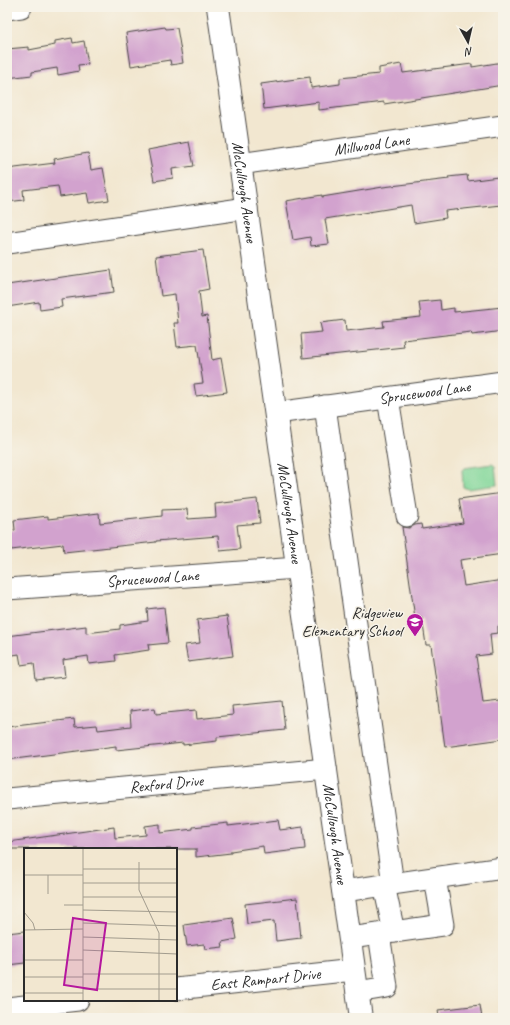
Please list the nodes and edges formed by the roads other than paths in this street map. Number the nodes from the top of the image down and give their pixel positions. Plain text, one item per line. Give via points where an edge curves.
1 (21, 7) edge
2 (218, 7) edge
3 (7, 9) edge
4 (503, 126) edge
5 (240, 164) junction
6 (247, 208) junction
7 (7, 243) edge
8 (503, 382) edge
9 (388, 398) junction
10 (326, 406) junction
11 (276, 413) junction
12 (407, 516) dead end
13 (297, 568) junction
14 (7, 589) edge
15 (326, 769) junction
16 (7, 799) edge
17 (503, 868) edge
18 (435, 878) junction
19 (389, 885) junction
20 (343, 891) junction
21 (387, 933) junction
22 (350, 938) junction
23 (354, 970) junction
24 (177, 990) edge
25 (357, 992) junction
26 (69, 1001) edge
27 (7, 1008) edge
28 (361, 1018) edge

1 - 3 street
2 - 5 main road, McCullough Avenue
4 - 5 street, Millwood Lane
5 - 6 main road, McCullough Avenue
6 - 7 street
6 - 11 main road, McCullough Avenue
8 - 9 street, Sprucewood Lane
9 - 10 street, Sprucewood Lane
9 - 12 street
10 - 11 street, Sprucewood Lane
10 - 19 street
11 - 13 main road, McCullough Avenue
13 - 14 street, Sprucewood Lane
13 - 15 main road, McCullough Avenue
15 - 16 street, Rexford Drive
15 - 20 main road, McCullough Avenue
17 - 18 street
18 - 19 street
18 - 21 street via 443,925
19 - 20 street
19 - 21 street
20 - 22 main road, McCullough Avenue
21 - 22 street
21 - 25 street via 387,987
22 - 23 main road, McCullough Avenue
23 - 24 street, East Rampart Drive
23 - 25 main road, McCullough Avenue
25 - 28 main road, McCullough Avenue
26 - 27 street

